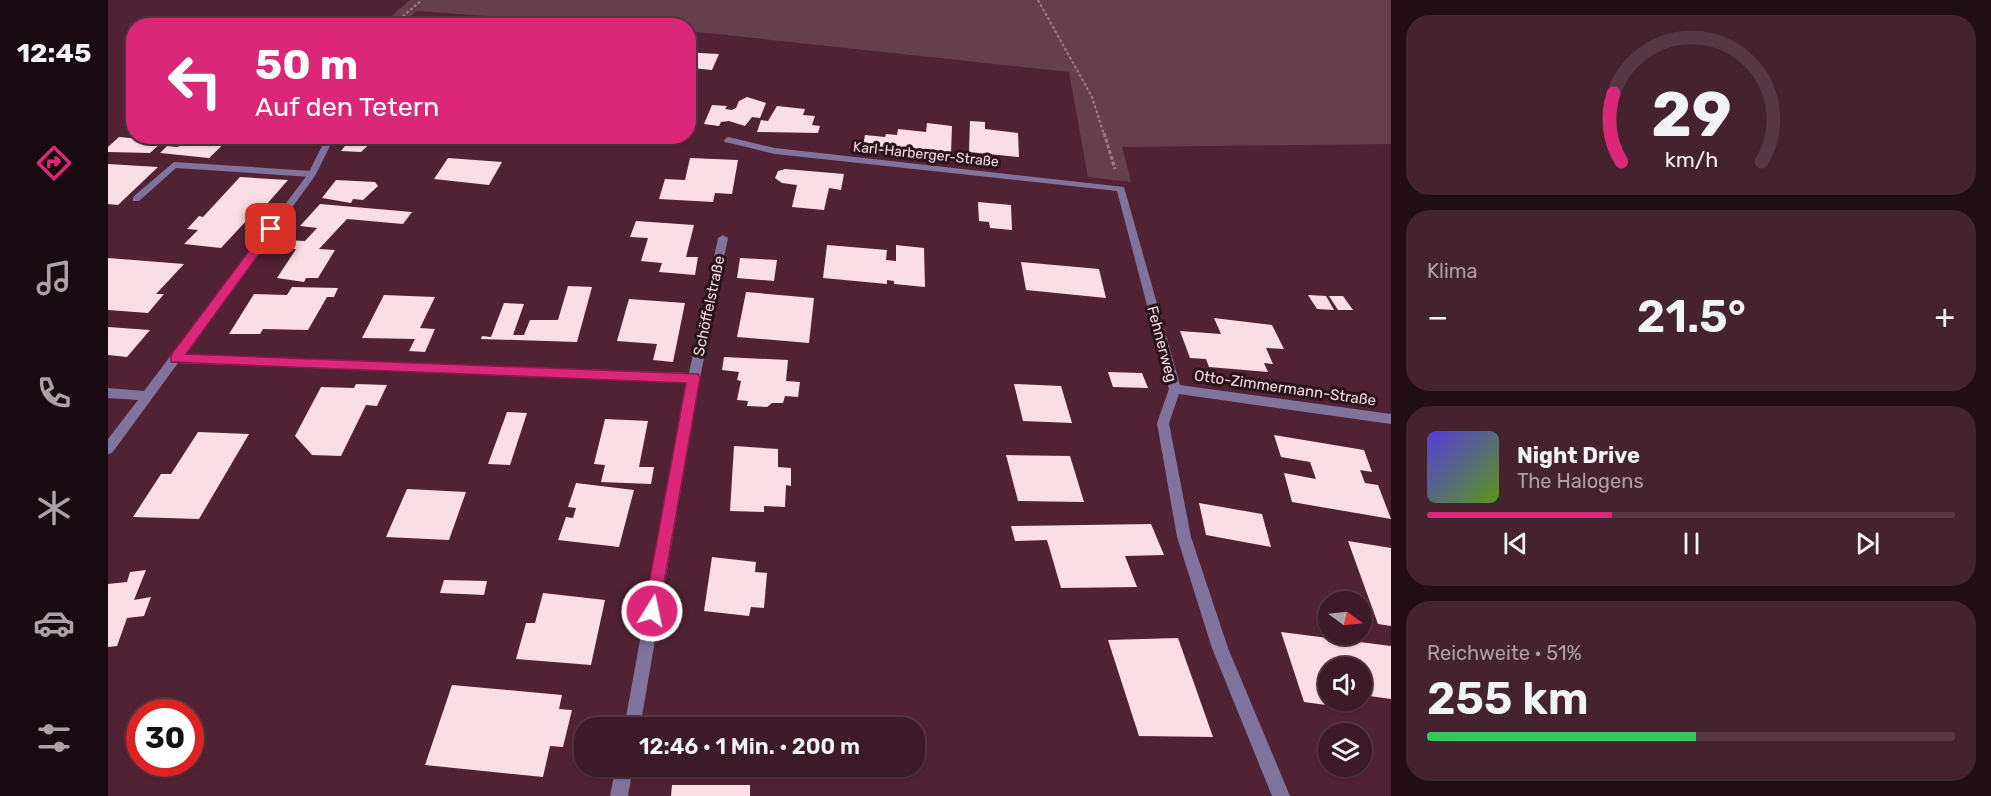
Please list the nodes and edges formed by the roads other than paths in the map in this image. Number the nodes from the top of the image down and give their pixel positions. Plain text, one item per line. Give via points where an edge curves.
1 (728, 141) dead end
2 (327, 144) edge
3 (312, 174) junction
4 (1121, 189) joint
5 (136, 199) dead end
6 (723, 238) dead end
7 (176, 359) junction
8 (694, 378) junction
9 (1175, 389) junction
10 (108, 393) edge
11 (147, 396) junction
12 (1391, 419) edge
13 (108, 449) edge
14 (634, 717) edge
15 (623, 777) edge
16 (619, 796) edge
17 (1281, 796) edge

1 - 4 street, Karl-Harberger-Straße via 775,151
2 - 3 street
3 - 5 street via 174,165
3 - 7 street
4 - 9 street, Fehnerweg
6 - 8 street, Schöffelstraße
7 - 8 street
7 - 11 street
8 - 14 street, Schöffelstraße
9 - 12 street, Otto-Zimmermann-Straße
9 - 17 street, Fehnerweg via 1163,423 1184,537 1220,648
10 - 11 street
11 - 13 street
15 - 16 street

